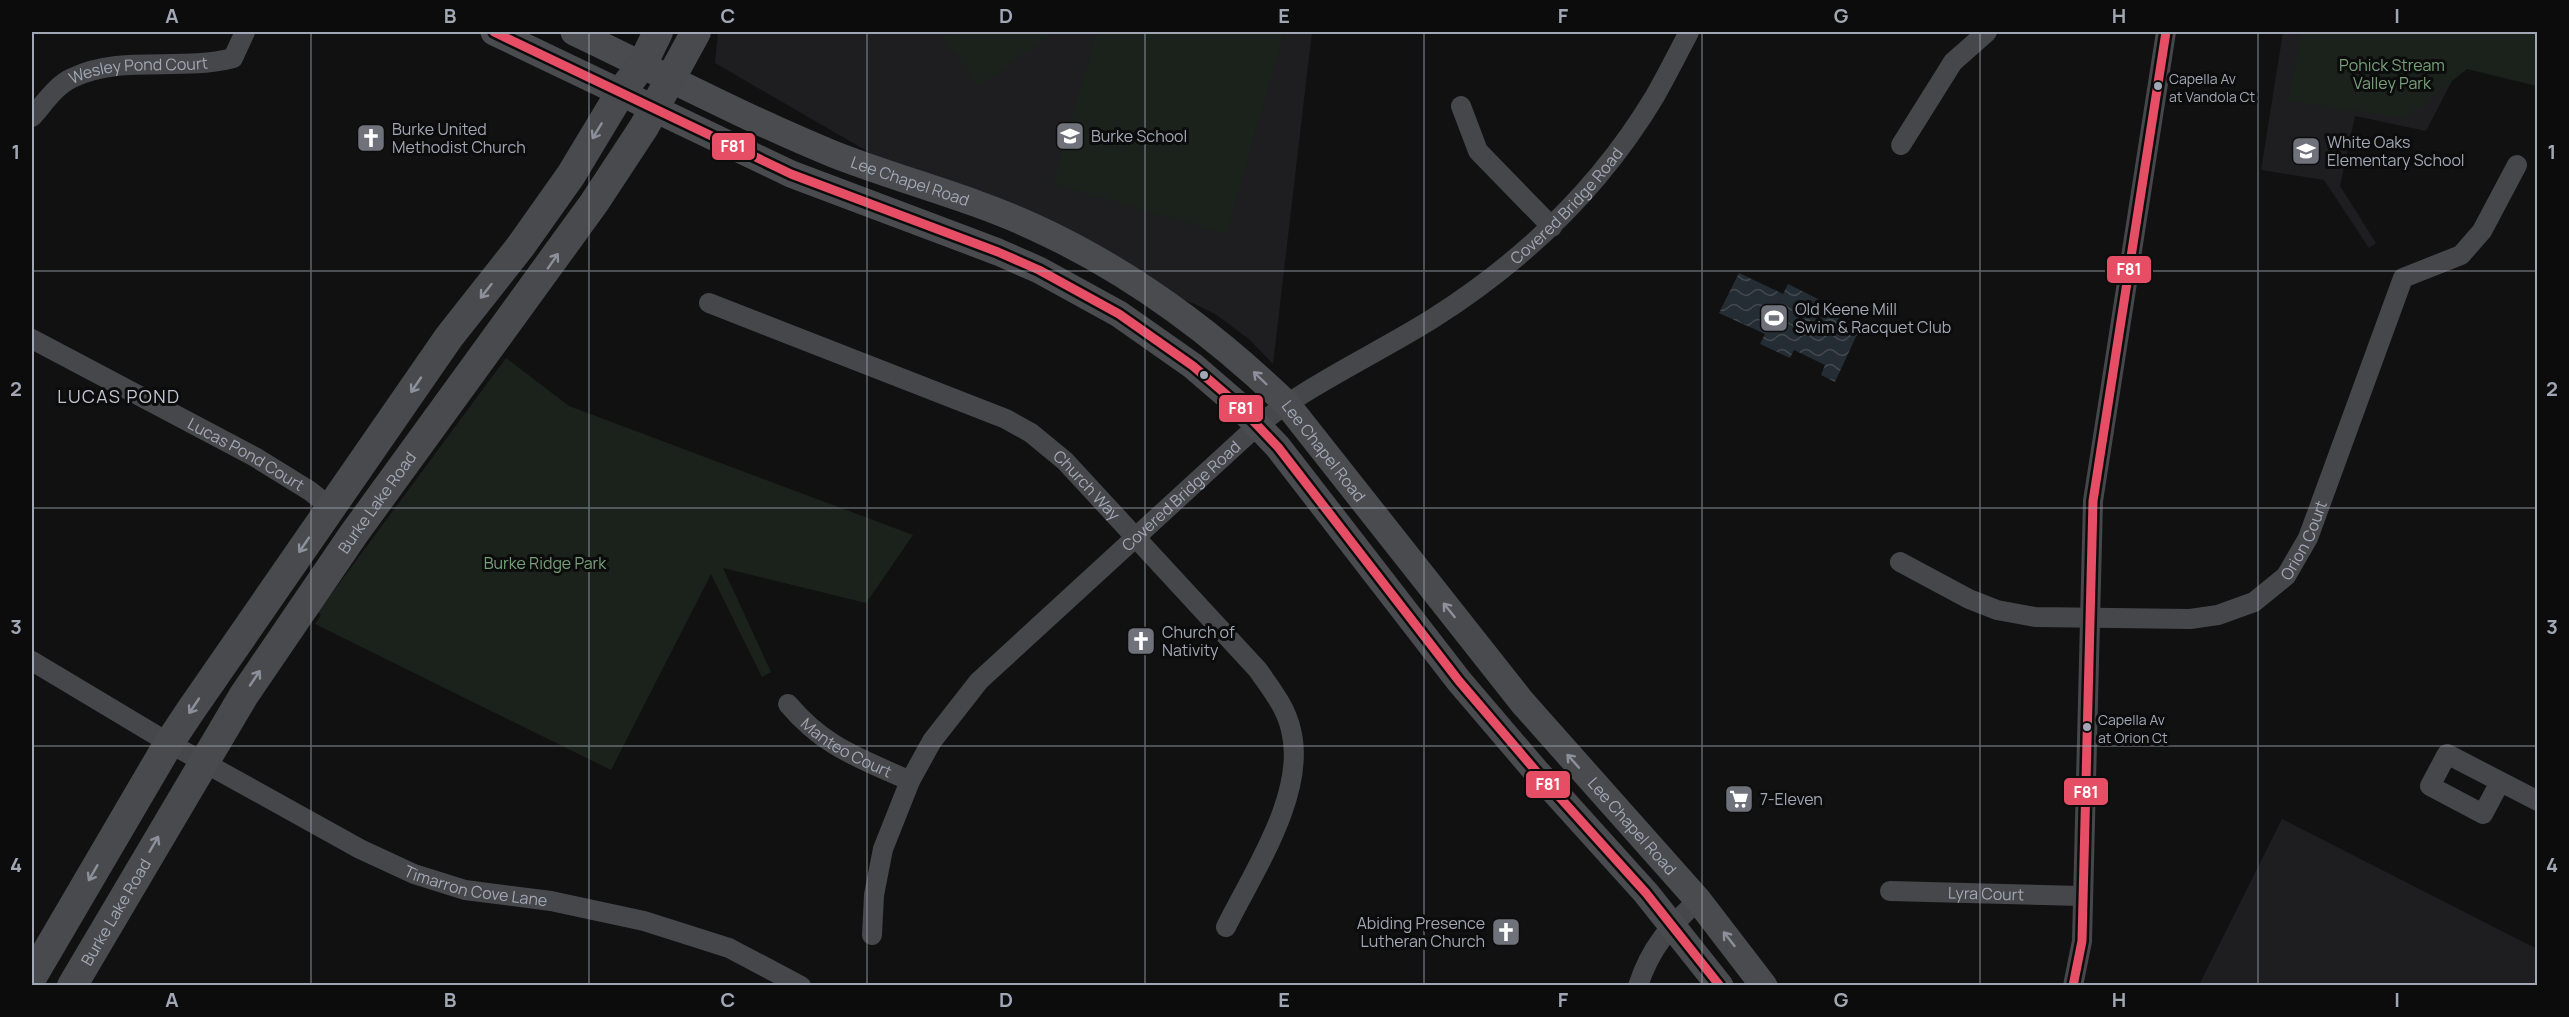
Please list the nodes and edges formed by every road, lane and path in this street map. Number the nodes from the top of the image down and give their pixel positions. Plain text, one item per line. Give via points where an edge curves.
1 (244, 32) edge
2 (494, 32) edge
3 (574, 32) edge
4 (658, 32) edge
5 (696, 32) edge
6 (1689, 32) edge
7 (1987, 32) edge
8 (2166, 32) edge
9 (642, 65) junction
10 (670, 78) junction
11 (621, 92) junction
12 (1461, 106) dead end
13 (654, 108) junction
14 (32, 117) edge
15 (1901, 145) dead end
16 (2517, 165) dead end
17 (1552, 227) junction
18 (709, 303) dead end
19 (32, 339) edge
20 (1286, 403) junction
21 (1257, 425) junction
22 (330, 507) junction
23 (1135, 537) junction
24 (1900, 562) dead end
25 (2089, 618) junction
26 (32, 661) edge
27 (789, 704) dead end
28 (169, 743) junction
29 (204, 761) junction
30 (910, 781) junction
31 (2500, 782) dead end
32 (2538, 801) edge
33 (1890, 891) dead end
34 (2082, 896) junction
35 (1698, 900) junction
36 (1672, 925) junction
37 (1226, 927) dead end
38 (872, 935) dead end
39 (32, 977) edge
40 (72, 986) edge
41 (801, 986) edge
42 (1638, 986) edge
43 (1720, 986) edge
44 (1764, 986) edge
45 (2073, 986) edge

1 - 14 street, Wesley Pond Court via 232,58 173,66 110,67 70,79
2 - 11 main road, Lee Chapel Road
3 - 9 main road, Lee Chapel Road
4 - 9 main road
5 - 10 main road, Burke Lake Road
6 - 17 street, Covered Bridge Road via 1654,97 1608,162
7 - 15 street via 1953,62
8 - 25 street via 2093,501
9 - 10 main road, Lee Chapel Road
9 - 11 main road
10 - 13 main road, Burke Lake Road
20 -> 10 main road, Lee Chapel Road via 1206,332 1081,250 978,204 833,154
11 - 13 main road, Lee Chapel Road
11 -> 22 main road via 571,175 449,337
12 - 17 street via 1478,151
13 - 21 main road, Lee Chapel Road via 791,174 998,252 1076,289 1192,366
29 -> 13 main road, Burke Lake Road via 353,535 567,242
16 - 25 street, Orion Court via 2482,231 2461,255 2403,278 2308,538 2286,576 2254,602 2218,615 2190,619
17 - 20 street, Covered Bridge Road via 1518,259 1467,297
18 - 23 street, Church Way via 1006,419 1059,455
19 - 22 street, Lucas Pond Court via 255,457
20 - 21 street, Covered Bridge Road
35 -> 20 main road, Lee Chapel Road via 1522,702
21 - 23 street, Covered Bridge Road
21 - 36 main road, Lee Chapel Road via 1459,681
22 -> 28 main road
23 - 30 street, Covered Bridge Road via 979,681 932,741
23 - 37 street, Church Way via 1258,670 1280,701 1291,730 1295,758 1287,805
24 - 25 street, Orion Court via 1997,610 2035,617
25 - 34 street
26 - 28 street, Timarron Cove Lane
27 - 30 street, Manteo Court via 807,726 837,748
28 - 29 street, Timarron Cove Lane
28 -> 39 main road
40 -> 29 main road, Burke Lake Road
29 - 41 street, Timarron Cove Lane via 360,849 414,874 465,890 551,901 644,921 729,948
30 - 38 street, Covered Bridge Road via 884,849 874,895
31 - 32 street
33 - 34 street, Lyra Court
34 - 45 street via 2082,941
35 - 36 street
44 -> 35 main road, Lee Chapel Road
36 - 42 street via 1645,963
36 - 43 main road, Lee Chapel Road

